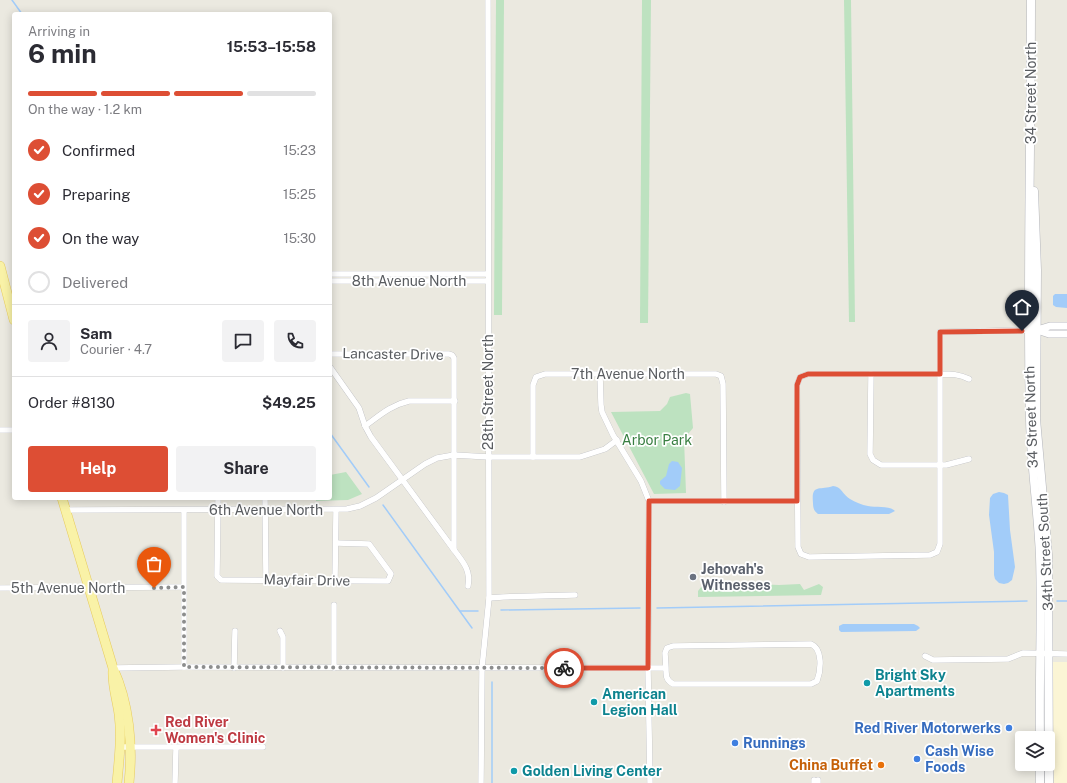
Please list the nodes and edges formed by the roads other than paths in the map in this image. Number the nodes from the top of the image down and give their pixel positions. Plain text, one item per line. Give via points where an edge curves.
1 (488, 0) edge
2 (1031, 0) edge
3 (0, 266) edge
4 (332, 274) edge
5 (487, 274) junction
6 (332, 281) edge
7 (487, 281) junction
8 (12, 312) edge
9 (1067, 326) edge
10 (1033, 330) junction
11 (1067, 334) edge
12 (332, 354) edge
13 (332, 370) edge
14 (871, 374) junction
15 (940, 374) junction
16 (600, 375) junction
17 (969, 379) dead end
18 (455, 401) junction
19 (365, 426) junction
20 (0, 430) edge
21 (12, 430) edge
22 (617, 440) junction
23 (454, 455) junction
24 (488, 457) junction
25 (533, 457) junction
26 (969, 459) dead end
27 (940, 465) junction
28 (402, 480) junction
29 (63, 500) edge
30 (218, 500) edge
31 (265, 500) edge
32 (649, 501) junction
33 (797, 501) junction
34 (724, 502) junction
35 (66, 510) junction
36 (184, 510) junction
37 (218, 510) junction
38 (265, 510) junction
39 (336, 510) junction
40 (336, 543) junction
41 (454, 550) junction
42 (266, 580) junction
43 (335, 581) junction
44 (468, 586) dead end
45 (184, 587) junction
46 (0, 588) edge
47 (88, 588) junction
48 (575, 595) dead end
49 (489, 598) junction
50 (334, 605) dead end
51 (235, 631) dead end
52 (280, 631) dead end
53 (1039, 654) junction
54 (1048, 654) junction
55 (1067, 654) edge
56 (925, 656) dead end
57 (184, 667) junction
58 (113, 668) junction
59 (234, 668) junction
60 (283, 668) junction
61 (334, 668) junction
62 (482, 668) junction
63 (648, 668) junction
64 (666, 668) junction
65 (1040, 731) edge
66 (1048, 731) edge
67 (263, 747) dead end
68 (120, 748) junction
69 (130, 748) junction
70 (176, 748) junction
71 (1040, 771) edge
72 (1048, 771) edge
73 (117, 783) edge
74 (129, 783) edge
75 (175, 783) edge
76 (480, 783) edge
77 (650, 783) edge
78 (1040, 783) edge
79 (1048, 783) edge

1 - 5 street, 28th Street North
2 - 10 main road, 34 Street North via 1029,221
3 - 8 main road
4 - 5 street, 8th Avenue North
5 - 7 street, 28th Street North
6 - 7 street, 8th Avenue North
7 - 24 street, 28th Street North
9 - 10 street
10 - 11 street via 1049,334
10 - 15 street via 940,332
10 - 53 main road, 34 Street North via 1030,442 1040,555
10 - 54 main road, 34th Street South via 1036,419 1048,555
12 - 18 street, Lancaster Drive via 452,355
13 - 19 street, Lancaster Drive via 359,408
14 - 15 street
14 - 27 street via 870,454 873,460 881,465
14 - 33 street via 808,374 800,377 797,385
15 - 17 street via 954,374
15 - 27 street
16 - 22 street via 602,412
16 - 25 street, 7th Avenue North via 545,374 536,377 533,386
16 - 34 street, 7th Avenue North via 721,376
18 - 19 street via 409,401 390,408
18 - 23 street, Lancaster Drive
19 - 28 street, Lancaster Drive
20 - 21 street
22 - 25 street, 6th Avenue North via 605,449 590,455
22 - 32 street via 641,481
23 - 24 street, 6th Avenue North
23 - 28 street, 6th Avenue North via 437,458
23 - 41 street, Lancaster Drive
24 - 25 street, 6th Avenue North
24 - 49 street, 28th Street North
26 - 27 street
27 - 33 street via 940,544 937,552 930,555 809,557 801,554 798,547
28 - 39 street, 6th Avenue North via 360,506
28 - 41 street, Lancaster Drive
29 - 35 main road
30 - 37 street, Mayfair Drive
31 - 38 street
32 - 34 street
32 - 63 street
33 - 34 street
35 - 36 street, 6th Avenue North
35 - 47 main road
36 - 37 street, 6th Avenue North
36 - 45 street
37 - 38 street, 6th Avenue North
37 - 42 street, Mayfair Drive via 217,576 221,580
38 - 39 street, 6th Avenue North
38 - 42 street
39 - 40 street
40 - 43 street
40 - 43 street, Mayfair Drive via 369,544 391,574 388,581
41 - 44 street, Lancaster Drive via 466,566 470,577
42 - 43 street, Mayfair Drive
45 - 47 street, 5th Avenue North
45 - 57 street
46 - 47 street, 5th Avenue North
47 - 58 main road
48 - 49 street
49 - 62 street, 28th Street North
50 - 61 street
51 - 59 street
52 - 60 street via 283,637
53 - 54 street
53 - 56 street via 1023,653 1008,659 933,660
53 - 65 main road, 34 Street North
54 - 55 street
54 - 66 main road, 34th Street South
57 - 58 street
57 - 59 street
58 - 68 main road via 112,682 119,714
58 - 69 main road via 126,712
59 - 60 street
60 - 61 street
61 - 62 street
62 - 63 street
62 - 76 street, 28th Street North
63 - 64 street
63 - 77 street
64 - 64 street via 665,653 667,648 672,646 811,644 816,646 819,652 819,675 817,681 811,684 673,684 668,682
67 - 70 street
68 - 69 street
68 - 73 main road
69 - 70 street
69 - 74 main road
70 - 75 street
71 - 78 main road
72 - 79 main road, 34th Street South

